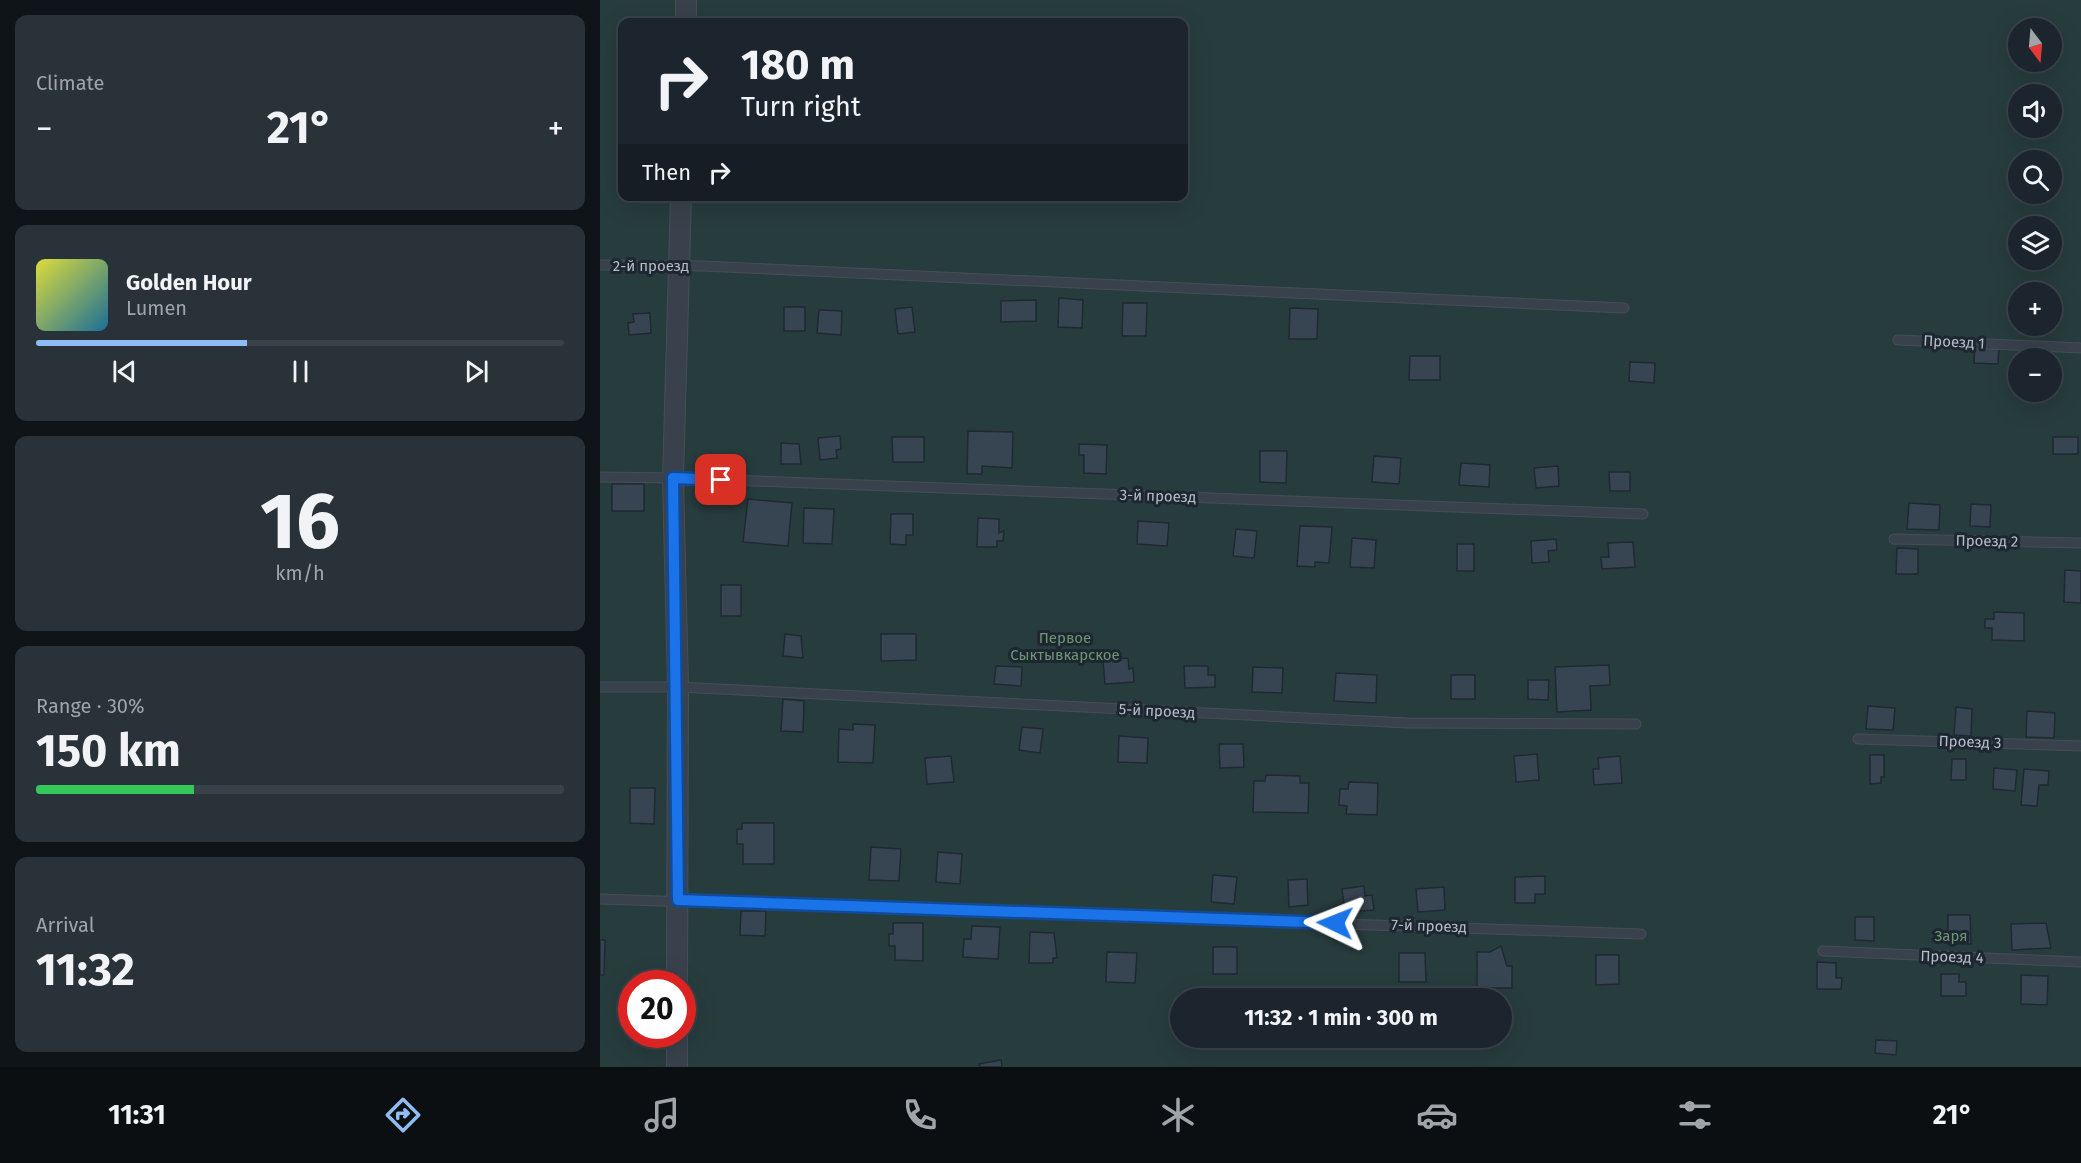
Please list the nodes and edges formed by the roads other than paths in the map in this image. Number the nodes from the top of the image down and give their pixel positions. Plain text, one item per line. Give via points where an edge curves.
1 (686, 0) edge
2 (686, 18) edge
3 (681, 201) edge
4 (600, 265) edge
5 (679, 266) junction
6 (1624, 308) dead end
7 (1898, 339) dead end
8 (2081, 348) edge
9 (600, 477) edge
10 (673, 478) junction
11 (1642, 514) dead end
12 (1894, 539) dead end
13 (2081, 543) edge
14 (600, 687) edge
15 (678, 687) junction
16 (1636, 724) dead end
17 (1858, 739) dead end
18 (2081, 746) edge
19 (600, 899) edge
20 (678, 900) junction
21 (1641, 934) dead end
22 (1823, 951) dead end
23 (2081, 962) edge
24 (677, 970) edge
25 (677, 1048) edge
26 (676, 1067) edge

1 - 2 street
3 - 5 street
4 - 5 lane, 2-й проезд
5 - 6 lane, 2-й проезд
5 - 10 street
7 - 8 lane, Проезд 1
9 - 10 lane, 3-й проезд
10 - 11 lane, 3-й проезд
10 - 15 street
12 - 13 lane, Проезд 2
14 - 15 lane, 5-й проезд
15 - 16 lane, 5-й проезд via 1408,723
15 - 20 street
17 - 18 lane, Проезд 3
19 - 20 lane, 7-й проезд
20 - 21 lane, 7-й проезд
20 - 24 street
22 - 23 lane, Проезд 4
25 - 26 street

